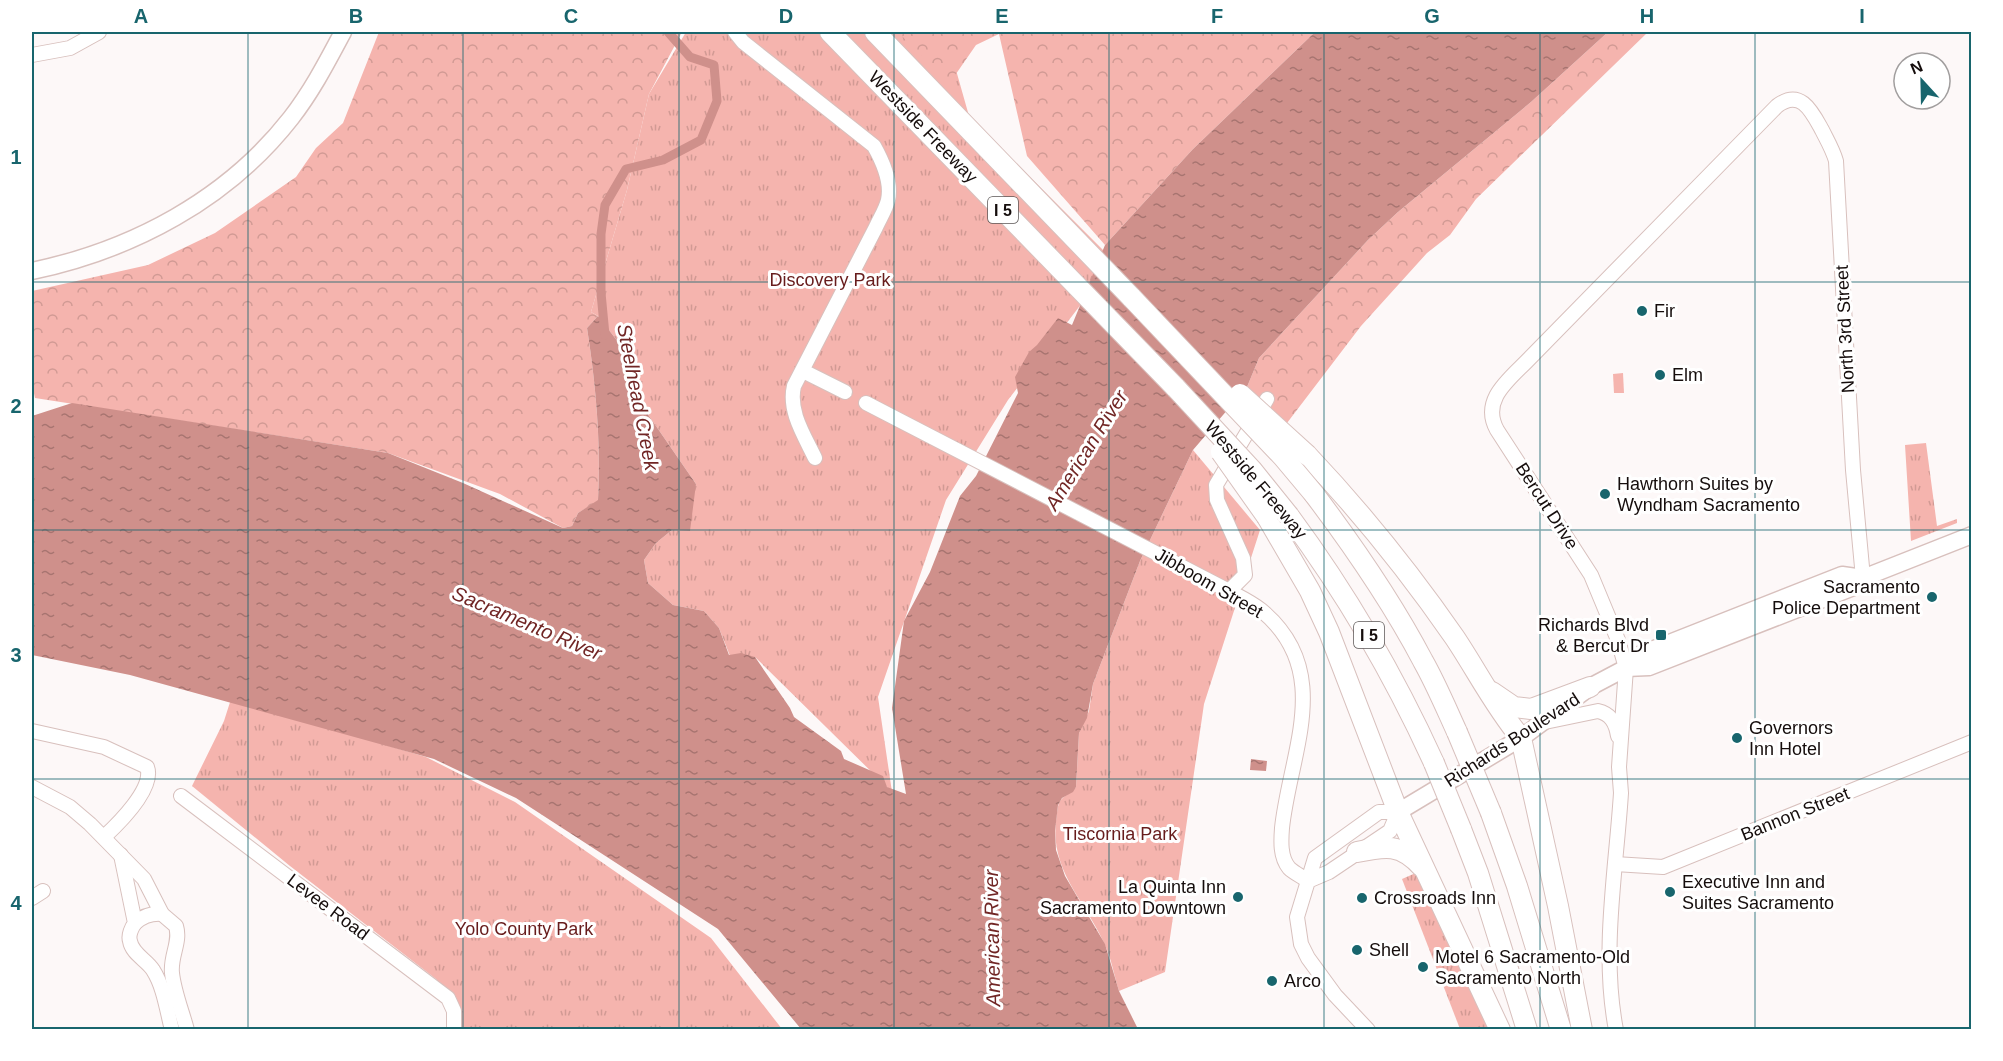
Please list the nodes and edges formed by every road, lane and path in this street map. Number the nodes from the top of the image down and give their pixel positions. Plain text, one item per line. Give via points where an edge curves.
1 (99, 32) edge
2 (342, 32) edge
3 (735, 32) edge
4 (830, 32) edge
5 (875, 32) edge
6 (32, 55) edge
7 (1790, 100) joint
8 (32, 271) edge
9 (1132, 298) junction
10 (803, 371) junction
11 (1176, 388) junction
12 (845, 392) dead end
13 (1267, 399) dead end
14 (867, 403) dead end
15 (815, 458) dead end
16 (1971, 535) edge
17 (1863, 578) junction
18 (1234, 586) junction
19 (1626, 668) junction
20 (1590, 687) junction
21 (1488, 688) junction
22 (1543, 723) junction
23 (32, 731) edge
24 (1521, 738) junction
25 (1971, 742) edge
26 (1620, 750) junction
27 (32, 787) edge
28 (181, 796) dead end
29 (1398, 812) junction
30 (104, 837) junction
31 (1357, 852) junction
32 (120, 853) junction
33 (1615, 864) junction
34 (1429, 875) junction
35 (1308, 881) junction
36 (162, 914) junction
37 (135, 923) junction
38 (172, 1029) edge
39 (187, 1029) edge
40 (454, 1029) edge
41 (1368, 1029) edge
42 (1500, 1029) edge
43 (1527, 1029) edge
44 (1561, 1029) edge
45 (1582, 1029) edge
46 (1616, 1029) edge

1 - 6 street via 70,48
2 - 8 main road via 326,65 291,118 231,180 188,211 142,236
3 - 10 street via 874,146 888,182 888,200 876,227
4 - 11 highway, Westside Freeway / I 5
5 - 9 highway, Westside Freeway / I 5
7 - 17 street, North 3rd Street via 1807,105 1836,161 1853,470
7 - 19 street, Bercut Drive via 1777,106 1505,383 1494,399 1494,425 1592,575
9 - 21 highway, bridge via 1307,455 1337,487 1389,548
9 - 44 highway, Westside Freeway / I 5, bridge via 1314,494 1400,618 1425,663 1491,813
10 - 12 street
10 - 15 street via 791,398
11 - 29 highway, bridge via 1267,517 1310,591
11 - 43 highway, Westside Freeway / I 5, bridge via 1289,516 1373,642 1415,721 1461,829 1482,883
13 - 18 street via 1215,491 1243,558 1244,567
14 - 18 street, Jibboom Street via 1212,582
16 - 17 main road, Richards Boulevard
17 - 19 main road, Richards Boulevard via 1842,575 1639,655
18 - 35 street, Jibboom Street via 1271,620 1287,642 1303,682 1303,722 1281,844 1289,867
19 - 20 main road, Richards Boulevard
19 - 26 street, Bercut Drive
20 - 21 highway via 1531,709 1507,703
20 - 22 main road, Richards Boulevard
21 - 24 highway
22 - 24 main road, Richards Boulevard
22 - 26 street via 1593,711 1605,713 1615,723
23 - 30 street via 104,747 147,767 148,780 136,801
24 - 29 main road, Richards Boulevard
24 - 45 highway
25 - 33 street, Bannon Street via 1663,867
26 - 33 street, Bercut Drive
27 - 30 street via 70,807
28 - 40 street, Levee Road via 448,998 454,1011
29 - 31 street, Richards Boulevard via 1390,831
29 - 34 highway
29 - 35 street, Richards Boulevard via 1378,812 1347,833 1316,858
30 - 32 street
31 - 34 highway via 1395,848 1412,855
31 - 35 street, Richards Boulevard
32 - 36 street via 144,879
32 - 37 street
33 - 46 street, Bercut Drive via 1609,966
34 - 42 highway
35 - 41 street via 1297,917 1301,944 1327,985
36 - 37 street via 152,914
36 - 39 street via 178,931 172,973
37 - 38 street via 129,940 157,977

